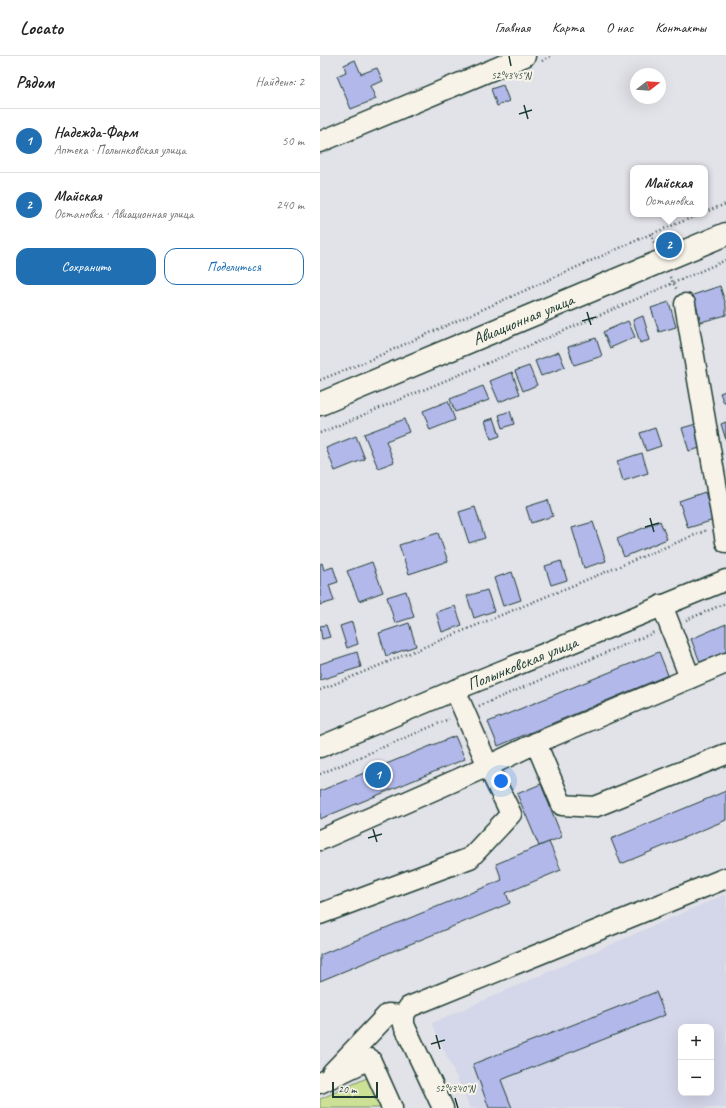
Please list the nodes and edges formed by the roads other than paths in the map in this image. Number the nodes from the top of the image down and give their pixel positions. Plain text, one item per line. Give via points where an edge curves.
1 (525, 56) edge
2 (320, 142) edge
3 (726, 234) edge
4 (686, 304) dead end
5 (320, 404) edge
6 (726, 542) edge
7 (726, 580) edge
8 (662, 605) junction
9 (726, 663) edge
10 (690, 678) junction
11 (455, 690) junction
12 (536, 743) junction
13 (320, 748) edge
14 (726, 754) edge
15 (488, 766) junction
16 (320, 840) edge
17 (726, 878) edge
18 (320, 914) edge
19 (404, 1015) junction
20 (322, 1082) edge
21 (392, 1108) edge
22 (443, 1108) edge

1 - 2 street
3 - 5 main road, Авиационная улица
4 - 6 street
7 - 8 street, Полынковская улица
8 - 10 street
8 - 11 street, Полынковская улица
9 - 10 street
10 - 12 street
11 - 13 street, Полынковская улица
11 - 15 street
12 - 14 street via 562,805 594,807
12 - 15 street
15 - 16 street
15 - 18 street via 511,814 470,858
17 - 19 street via 421,1001 409,1007
19 - 20 street via 388,1014
19 - 22 street via 404,1025
20 - 21 street via 370,1060

